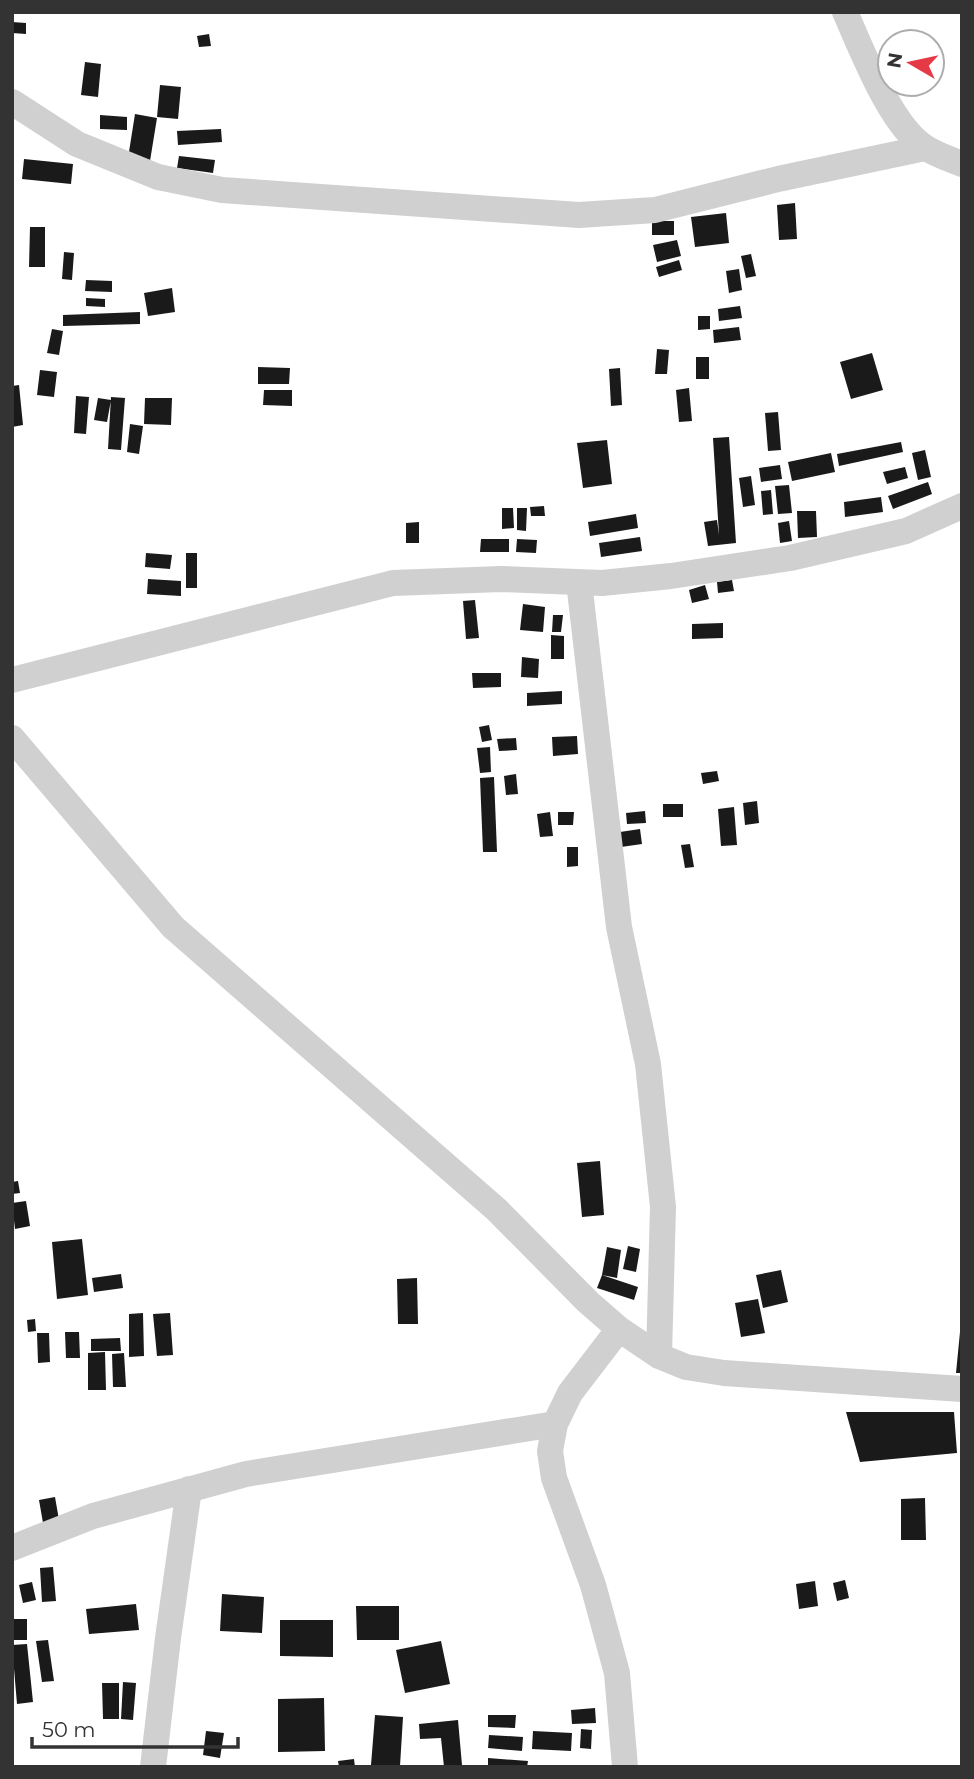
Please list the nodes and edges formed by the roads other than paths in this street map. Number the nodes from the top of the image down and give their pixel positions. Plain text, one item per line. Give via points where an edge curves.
1 (845, 12) edge
2 (12, 102) edge
3 (925, 148) junction
4 (962, 164) edge
5 (962, 506) edge
6 (579, 582) junction
7 (12, 680) edge
8 (12, 738) edge
9 (619, 1329) junction
10 (659, 1356) junction
11 (962, 1389) edge
12 (555, 1424) junction
13 (189, 1489) junction
14 (12, 1548) edge
15 (153, 1767) edge
16 (625, 1767) edge

1 - 3 street via 903,129
2 - 3 street via 77,144 158,177 222,190 579,215 655,210
3 - 4 street
5 - 6 street via 906,531 790,558 671,576
6 - 7 street via 393,583
6 - 10 street via 619,928 648,1064 663,1207
8 - 9 street via 173,927 497,1210
9 - 10 street
9 - 12 street via 570,1393
10 - 11 street via 686,1367 724,1373
12 - 13 street via 246,1474
12 - 16 street via 550,1451 554,1478 593,1585 617,1673
13 - 14 street via 93,1516
13 - 15 street

